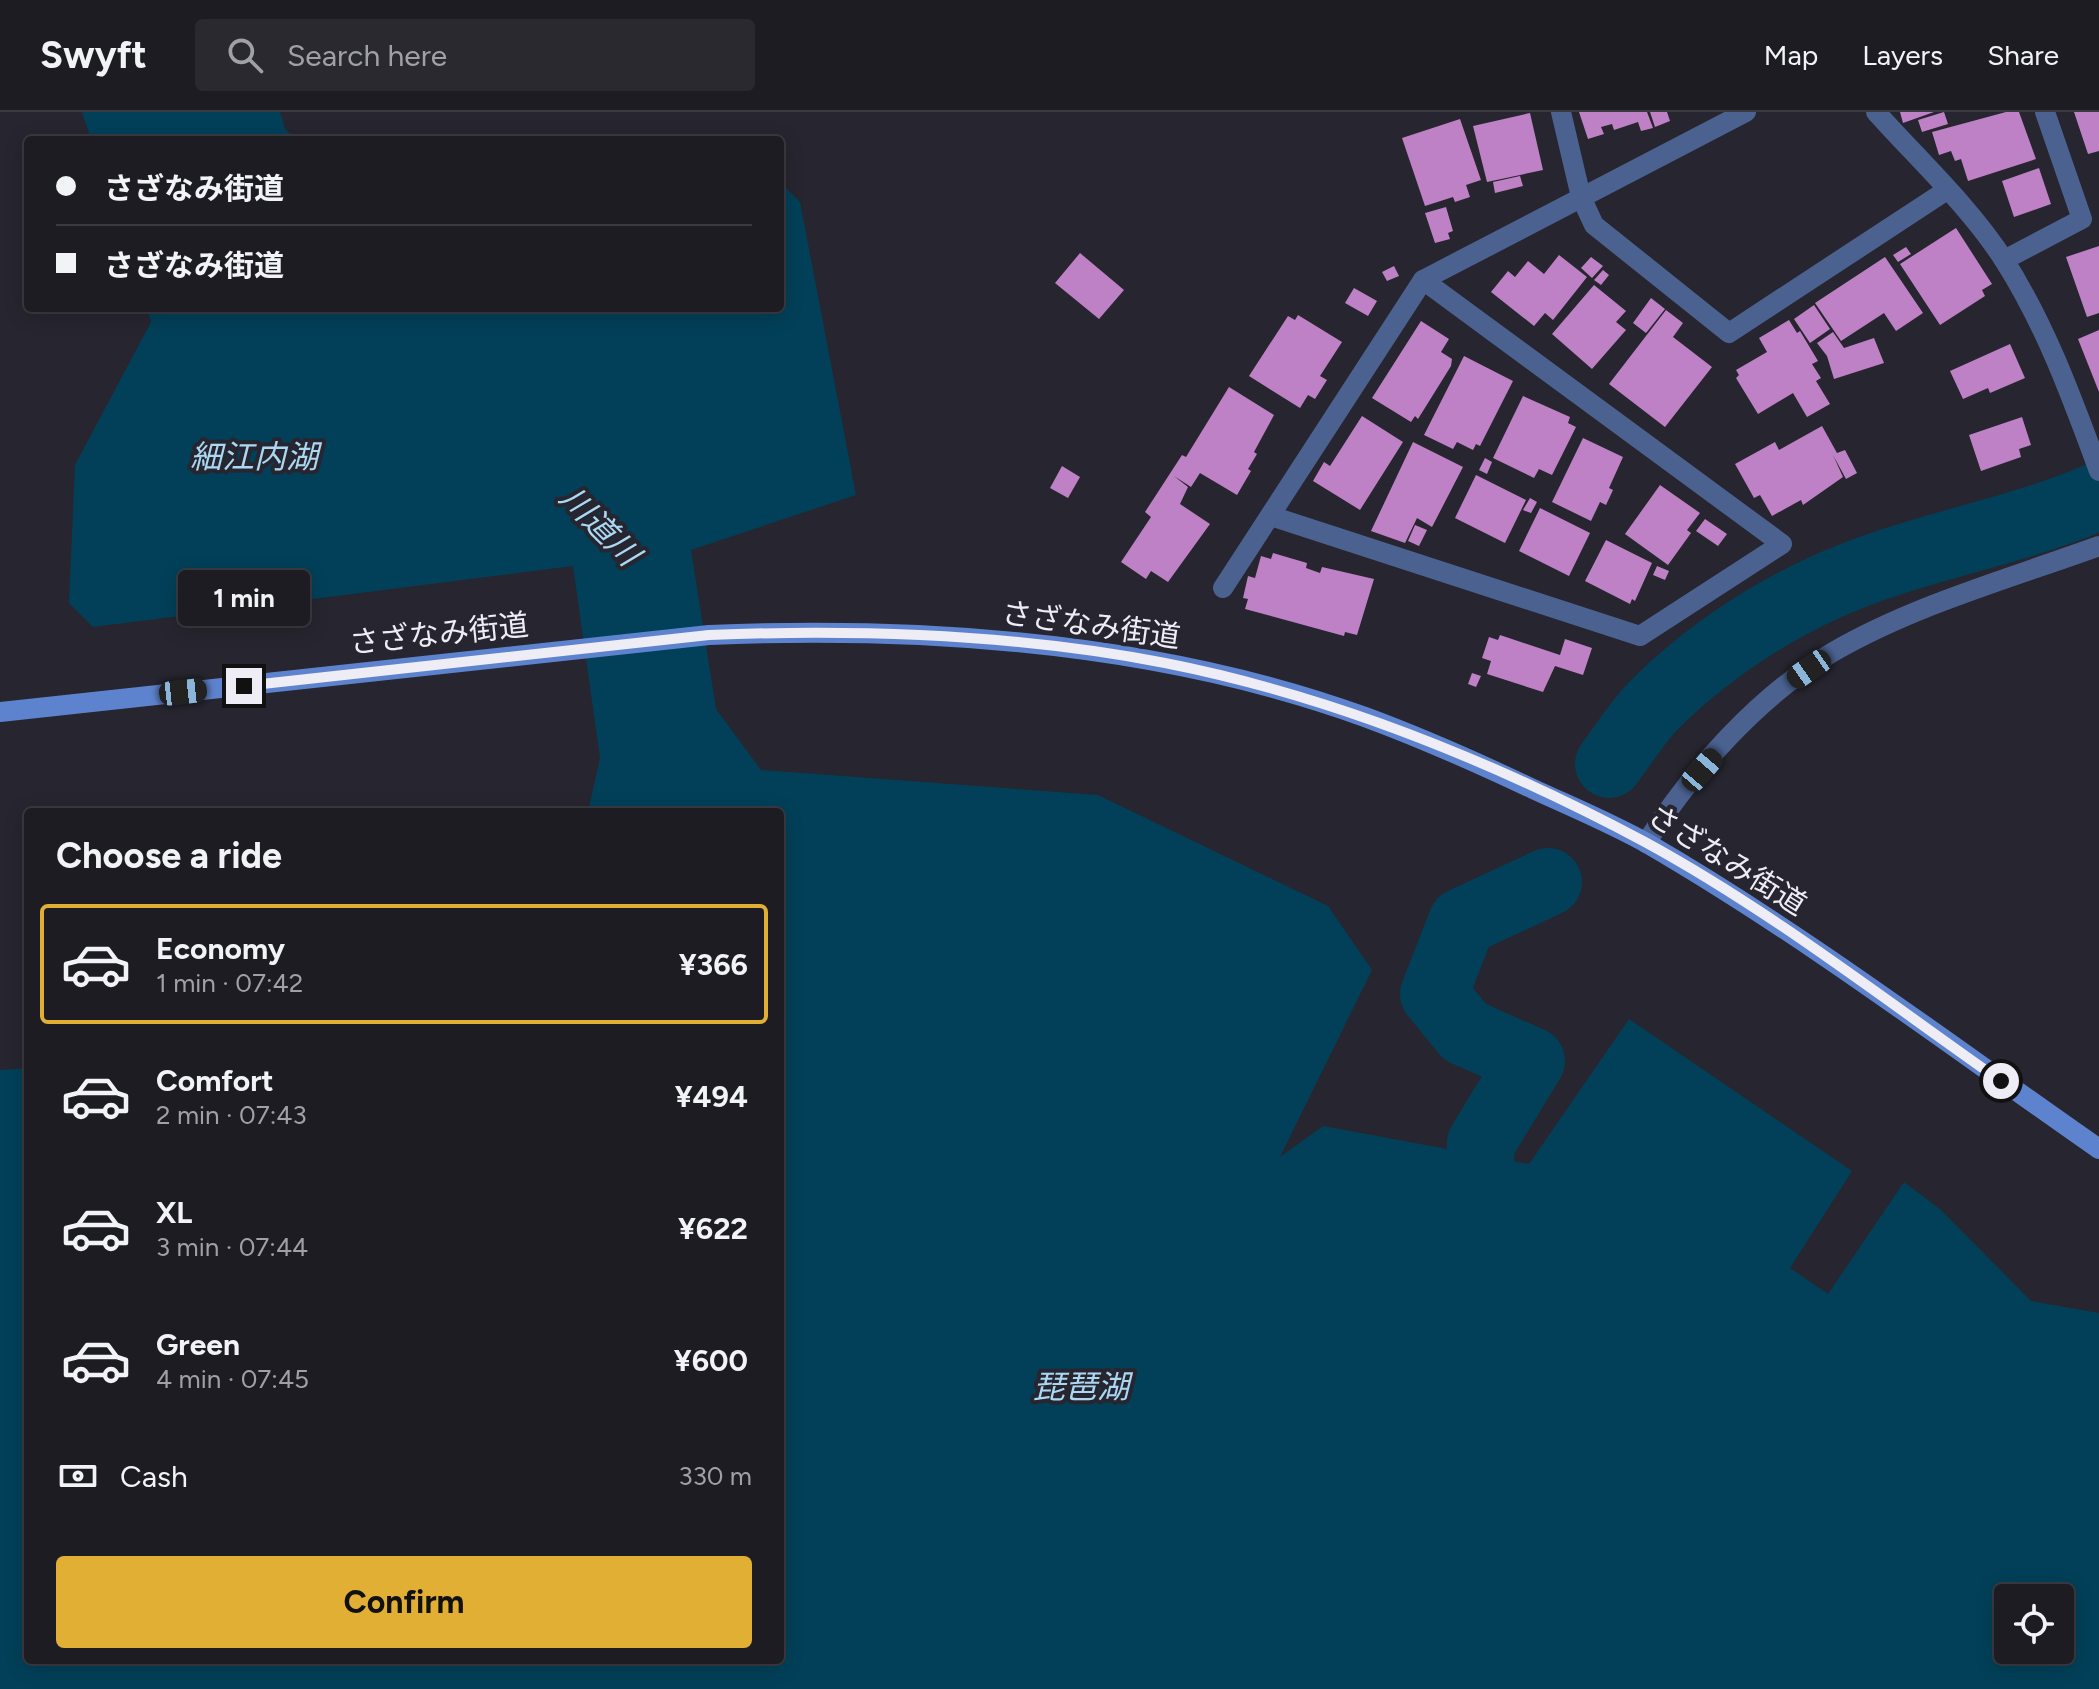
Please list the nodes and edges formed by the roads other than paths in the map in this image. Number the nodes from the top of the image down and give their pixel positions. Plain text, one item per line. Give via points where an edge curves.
1 (1561, 112) edge
2 (1746, 112) edge
3 (1876, 112) edge
4 (2045, 112) edge
5 (1947, 190) junction
6 (1581, 197) junction
7 (2004, 260) junction
8 (1423, 280) junction
9 (2096, 463) edge
10 (1271, 516) junction
11 (2099, 546) edge
12 (1223, 588) dead end
13 (0, 712) edge
14 (1646, 843) junction
15 (2099, 1149) edge

1 - 6 street
2 - 6 street
3 - 5 street
4 - 7 street via 2082,219
5 - 6 street via 1729,333 1594,225
5 - 7 street
6 - 8 street
7 - 9 street via 2055,352
8 - 10 street
8 - 10 street via 1782,544 1640,636
10 - 12 street
11 - 14 street via 1887,624 1831,653 1750,715 1666,812
13 - 14 main road, さざなみ街道 via 709,635 953,637 1164,663 1363,716 1465,757
14 - 15 main road, さざなみ街道 via 1757,911

